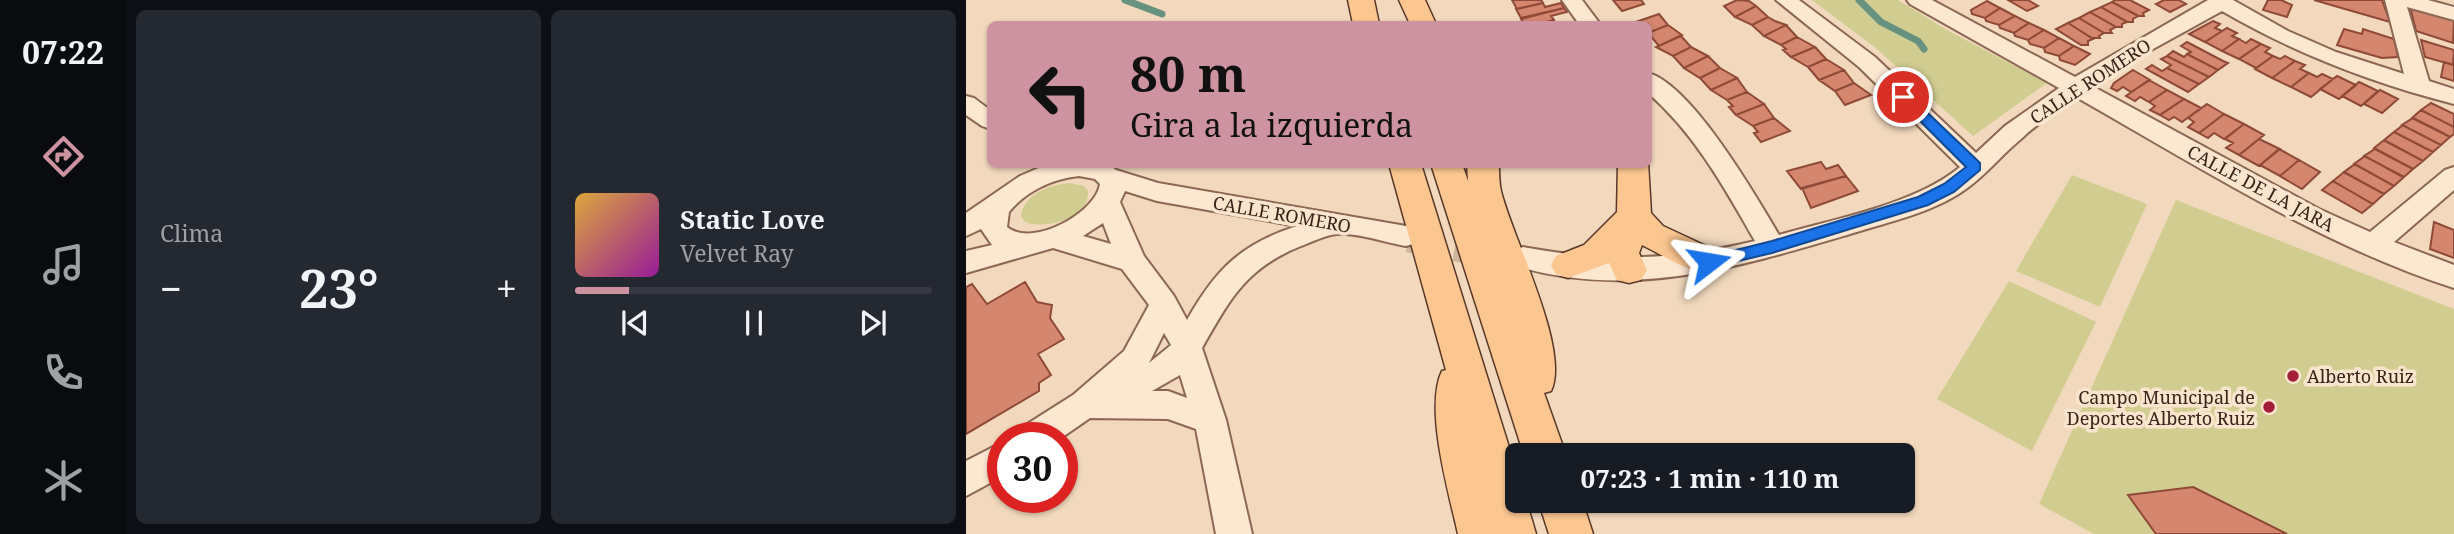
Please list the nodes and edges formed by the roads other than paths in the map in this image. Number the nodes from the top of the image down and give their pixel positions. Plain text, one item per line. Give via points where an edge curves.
1 (1342, 0) edge
2 (1361, 0) edge
3 (1397, 0) edge
4 (1412, 0) edge
5 (1572, 0) edge
6 (1786, 0) edge
7 (1917, 0) edge
8 (2395, 0) edge
9 (2406, 0) edge
10 (2220, 1) edge
11 (2454, 14) edge
12 (1345, 21) edge
13 (1366, 21) edge
14 (1403, 21) edge
15 (1422, 21) edge
16 (1588, 21) edge
17 (1652, 83) edge
18 (2419, 87) junction
19 (2075, 88) junction
20 (2454, 97) edge
21 (966, 103) edge
22 (987, 119) edge
23 (1975, 167) junction
24 (1406, 168) edge
25 (1447, 168) edge
26 (1483, 168) edge
27 (1634, 168) edge
28 (1023, 175) edge
29 (2454, 176) edge
30 (1091, 178) edge
31 (1001, 204) junction
32 (1634, 216) junction
33 (1336, 224) junction
34 (966, 226) edge
35 (1406, 236) tunnel mouth
36 (1048, 241) junction
37 (2372, 245) junction
38 (1772, 247) junction
39 (1523, 258) tunnel mouth
40 (1132, 261) junction
41 (966, 262) edge
42 (1709, 262) junction
43 (1568, 265) junction
44 (1629, 270) junction
45 (2454, 277) edge
46 (1164, 304) junction
47 (1452, 316) junction
48 (1187, 347) junction
49 (1135, 360) junction
50 (1084, 405) junction
51 (1210, 420) junction
52 (1057, 422) edge
53 (1544, 443) edge
54 (1546, 443) edge
55 (987, 467) edge
56 (966, 480) edge
57 (1564, 513) edge
58 (1234, 534) edge
59 (1480, 534) edge
60 (1514, 534) edge
61 (1571, 534) edge

1 - 12 main road
2 - 13 main road
3 - 14 main road
4 - 15 main road
5 - 16 street
6 - 23 street via 1867,62
7 - 19 street, CALLE DE LA JARA
8 - 18 street
9 - 11 street
10 - 18 street via 2328,57
10 - 19 street, CALLE ROMERO
17 - 38 street via 1720,157
18 - 20 street
19 - 23 street, CALLE ROMERO via 2013,131
19 - 37 street, CALLE DE LA JARA
21 - 22 street
23 - 38 street, CALLE ROMERO via 1923,201
24 - 47 main road
25 - 53 main road
26 - 54 main road via 1484,190 1525,312
27 - 32 main road
28 - 30 street via 1053,172
28 - 31 street
29 - 37 street
30 - 33 street, CALLE ROMERO
30 - 36 street via 1088,223
30 - 40 street
31 - 34 street
31 - 36 street via 995,215 998,235 1016,243
32 - 42 main road via 1651,235
32 - 43 main road via 1596,254
32 - 44 main road via 1643,249
33 - 35 street, CALLE ROMERO
33 - 48 street via 1291,237 1246,262 1231,275
36 - 40 street
36 - 41 street
37 - 45 street, CALLE DE LA JARA
38 - 42 street, CALLE ROMERO
39 - 43 street, CALLE ROMERO
40 - 46 street
42 - 44 street, CALLE ROMERO
43 - 44 street, CALLE ROMERO
46 - 48 street
46 - 49 street
47 - 59 main road via 1459,442
47 - 60 main road
48 - 49 street
48 - 50 street via 1167,368
48 - 51 street
49 - 50 street
50 - 51 street via 1168,405
50 - 52 street
51 - 58 street
55 - 56 street
57 - 61 main road

